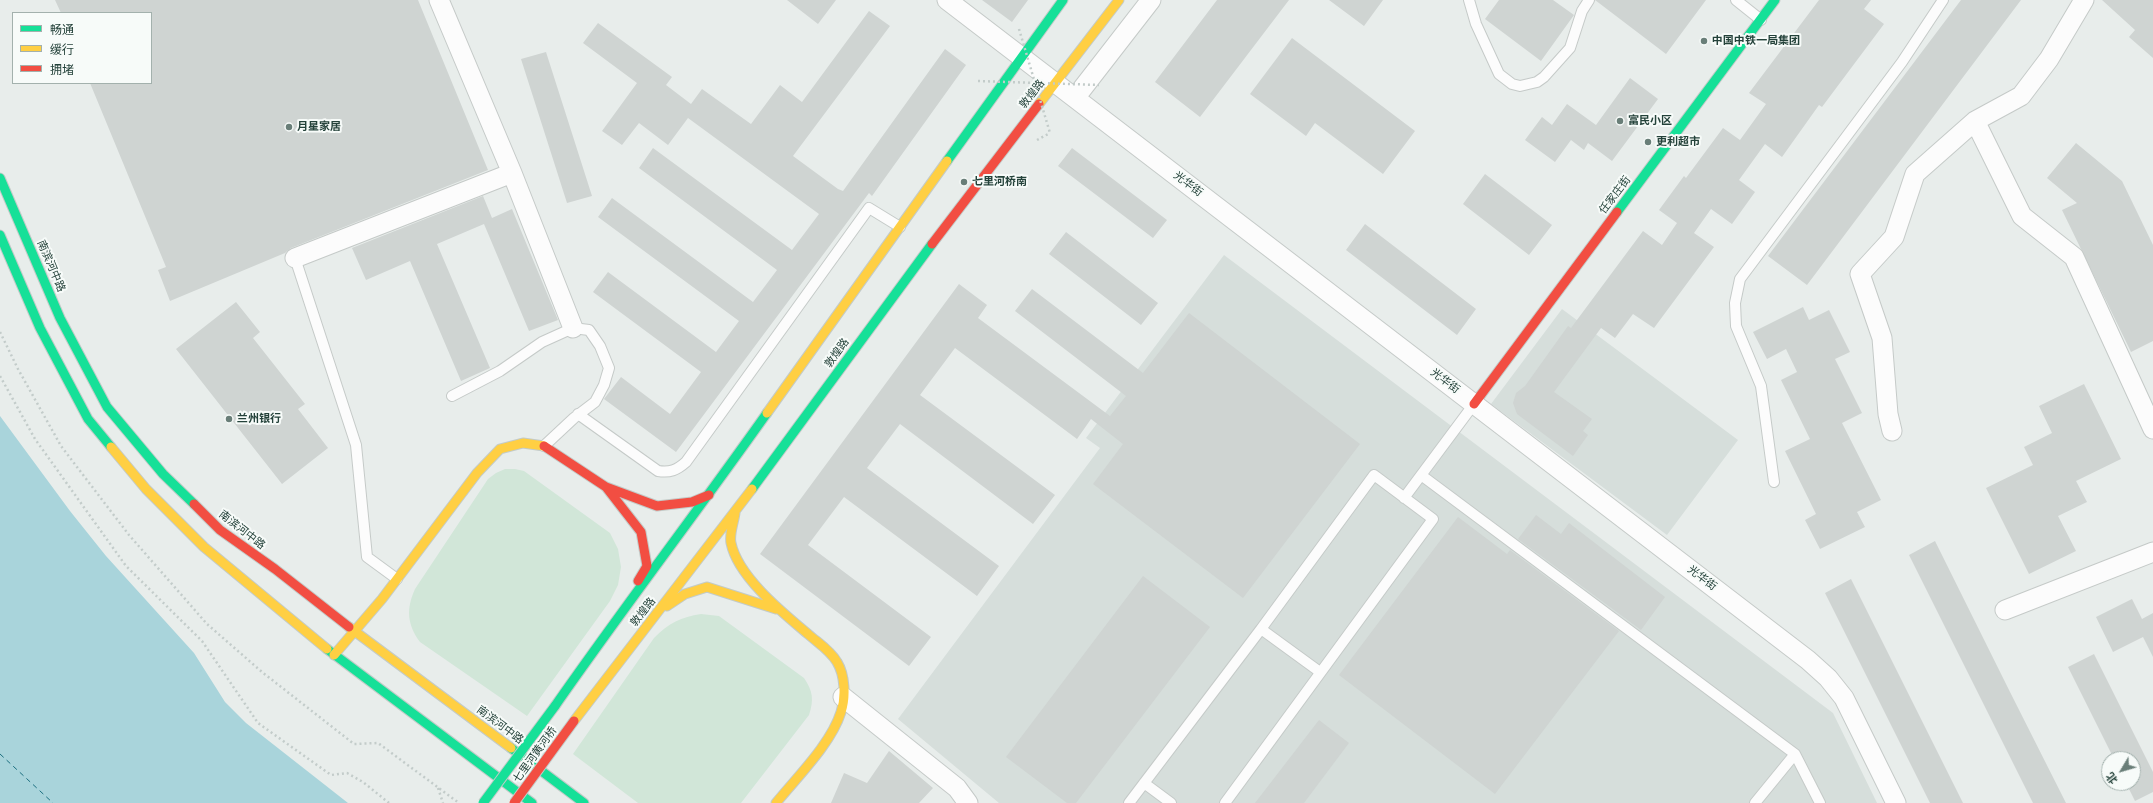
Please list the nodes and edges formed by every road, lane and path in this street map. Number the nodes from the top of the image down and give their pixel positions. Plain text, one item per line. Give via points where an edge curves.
1 (438, 0) edge
2 (947, 0) edge
3 (1063, 0) edge
4 (1119, 0) edge
5 (1151, 0) edge
6 (1469, 0) edge
7 (1589, 0) edge
8 (1736, 0) edge
9 (1775, 0) edge
10 (1942, 0) edge
11 (2084, 0) edge
12 (1761, 20) junction
13 (1019, 29) dead end
14 (1021, 56) junction
15 (978, 81) dead end
16 (1035, 83) junction
17 (1056, 83) junction
18 (1099, 85) dead end
19 (1075, 98) junction
20 (1975, 121) junction
21 (1050, 133) dead end
22 (512, 173) junction
23 (0, 178) edge
24 (900, 227) junction
25 (1, 240) edge
26 (295, 258) joint
27 (573, 328) junction
28 (0, 332) edge
29 (0, 376) edge
30 (452, 396) dead end
31 (1474, 404) junction
32 (578, 414) junction
33 (2153, 429) edge
34 (1892, 431) dead end
35 (544, 446) junction
36 (1421, 475) junction
37 (1774, 482) dead end
38 (606, 487) junction
39 (709, 496) junction
40 (1404, 498) junction
41 (735, 512) junction
42 (2153, 552) edge
43 (397, 579) junction
44 (625, 606) junction
45 (780, 610) junction
46 (2005, 610) dead end
47 (657, 614) junction
48 (1261, 629) junction
49 (355, 632) junction
50 (334, 656) junction
51 (1320, 672) junction
52 (844, 697) junction
53 (555, 706) joint
54 (574, 721) joint
55 (1795, 754) junction
56 (1144, 783) junction
57 (438, 787) junction
58 (389, 803) edge
59 (443, 803) edge
60 (459, 803) edge
61 (483, 803) edge
62 (514, 803) edge
63 (532, 803) edge
64 (584, 803) edge
65 (776, 803) edge
66 (968, 803) edge
67 (1129, 803) edge
68 (1170, 803) edge
69 (1226, 803) edge
70 (1755, 803) edge
71 (1820, 803) edge
72 (1896, 803) edge

1 - 22 street
2 - 14 street, 光华街
3 - 14 main road, 敦煌路
4 - 17 main road, 敦煌路
5 - 19 street
6 - 7 lane via 1476,24 1499,74 1512,84 1520,86 1537,82 1544,77 1570,48 1582,11
8 - 12 lane
9 - 12 main road, 任家庄街
10 - 37 lane via 1902,62 1740,279 1735,303 1736,326 1761,386
11 - 20 street via 2049,58 2021,96
12 - 31 main road, 任家庄街
13 - 16 path, bridge
14 - 17 street, 光华街
14 - 24 main road, 敦煌路
15 - 16 path, bridge
16 - 18 path, bridge
16 - 21 path, bridge
17 - 19 street, 光华街
17 - 41 main road, 敦煌路 via 922,257
19 - 31 street, 光华街
20 - 33 street via 2022,216 2074,257
20 - 34 street via 1916,174 1894,237 1860,274 1882,338 1888,414
22 - 26 street
22 - 27 street
23 - 49 main road, 南滨河中路 via 60,318 107,407 163,474 220,530 275,569
24 - 32 lane via 869,208 686,462 676,470 658,471
24 - 39 main road, 敦煌路
25 - 50 main road via 40,328 88,419 146,489 204,547
26 - 43 lane via 356,445 367,557
27 - 30 lane via 542,342 500,371
27 - 32 lane via 589,330 600,346 609,368 595,402
28 - 57 path via 61,446 129,535 207,624 262,672 354,744 378,742
29 - 58 path via 35,439 126,566 202,641 258,723 331,775 347,773
31 - 36 lane
31 - 72 street, 光华街 via 1769,629 1828,678 1844,698
32 - 35 lane
35 - 38 main road
35 - 43 main road via 524,443 500,449 477,473
36 - 40 lane
36 - 55 lane
38 - 39 main road via 657,506 692,502
38 - 44 main road via 641,532 647,566
39 - 44 main road, 敦煌路
40 - 48 lane via 1374,475
40 - 51 lane via 1433,519
41 - 45 main road via 731,543 746,574
41 - 47 main road, 敦煌路
42 - 46 street
43 - 49 main road
44 - 53 main road, 敦煌路
45 - 47 main road via 708,587 685,594
45 - 52 main road via 837,662 842,676
47 - 54 main road, 敦煌路
48 - 51 lane
48 - 56 lane
49 - 50 main road
49 - 64 main road, 南滨河中路
50 - 63 main road
51 - 69 lane
52 - 65 main road via 841,713 832,730
52 - 66 street via 957,788
53 - 61 main road, 七里河黄河桥, bridge
54 - 62 main road, 七里河黄河桥, bridge
55 - 70 lane
55 - 71 lane
56 - 67 lane
56 - 68 lane
57 - 59 path
57 - 60 path

